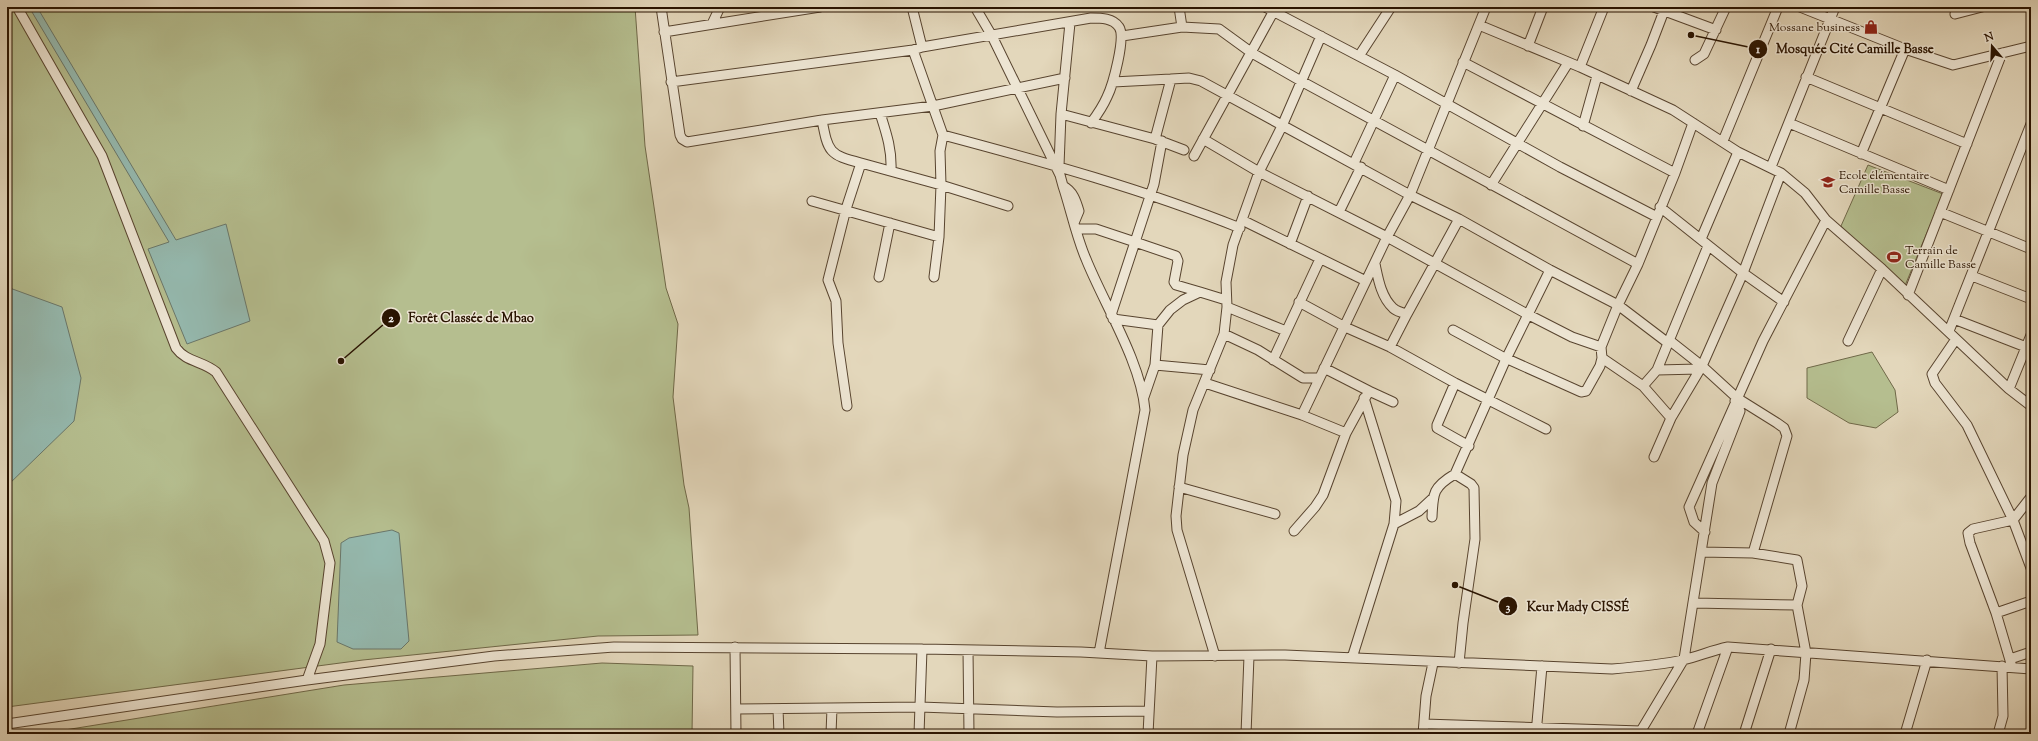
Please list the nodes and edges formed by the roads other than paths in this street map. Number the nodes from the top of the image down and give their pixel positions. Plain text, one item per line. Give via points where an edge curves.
1 (17, 7) edge
2 (661, 7) edge
3 (720, 7) edge
4 (820, 7) edge
5 (912, 7) edge
6 (975, 7) edge
7 (1179, 7) edge
8 (1265, 7) edge
9 (1391, 7) edge
10 (1486, 7) edge
11 (1543, 7) edge
12 (1604, 7) edge
13 (1654, 7) edge
14 (1726, 7) edge
15 (1778, 7) edge
16 (1800, 7) edge
17 (1835, 7) edge
18 (1982, 7) edge
19 (1275, 9) edge
20 (1664, 11) junction
21 (1955, 14) dead end
22 (1830, 19) junction
23 (1070, 22) junction
24 (712, 24) junction
25 (1478, 25) junction
26 (1182, 27) junction
27 (1716, 30) junction
28 (664, 32) junction
29 (992, 36) junction
30 (1122, 36) junction
31 (1321, 36) junction
32 (1528, 46) junction
33 (2031, 46) edge
34 (922, 47) junction
35 (1905, 49) junction
36 (913, 50) junction
37 (1252, 53) junction
38 (2002, 53) junction
39 (1359, 56) junction
40 (1695, 60) dead end
41 (1463, 62) junction
42 (1568, 63) junction
43 (1580, 67) junction
44 (1395, 75) junction
45 (1597, 76) junction
46 (1806, 77) junction
47 (1065, 78) junction
48 (1171, 78) junction
49 (1301, 81) junction
50 (672, 82) junction
51 (1113, 82) junction
52 (1016, 87) junction
53 (1631, 91) junction
54 (1228, 96) junction
55 (1446, 104) junction
56 (1543, 104) junction
57 (933, 106) junction
58 (1880, 108) junction
59 (880, 113) junction
60 (1061, 114) junction
61 (822, 120) junction
62 (1373, 121) junction
63 (1091, 123) junction
64 (1789, 123) junction
65 (1693, 124) junction
66 (2031, 124) edge
67 (1282, 126) junction
68 (1583, 126) junction
69 (943, 135) junction
70 (1203, 139) junction
71 (1158, 140) junction
72 (1723, 141) junction
73 (1518, 143) junction
74 (1967, 144) junction
75 (1184, 150) dead end
76 (1428, 151) junction
77 (1738, 152) junction
78 (1861, 154) junction
79 (1194, 156) dead end
80 (861, 163) junction
81 (1357, 165) junction
82 (1057, 166) junction
83 (1771, 167) junction
84 (891, 170) junction
85 (1259, 172) junction
86 (1675, 173) junction
87 (1781, 173) junction
88 (941, 185) junction
89 (1491, 185) junction
90 (1949, 190) junction
91 (1150, 194) junction
92 (1410, 195) junction
93 (1308, 196) junction
94 (812, 201) dead end
95 (1008, 206) dead end
96 (1660, 207) junction
97 (846, 209) junction
98 (1339, 212) junction
99 (1940, 212) junction
100 (1657, 217) junction
101 (1459, 219) junction
102 (1826, 220) junction
103 (890, 223) junction
104 (1242, 225) junction
105 (1075, 226) junction
106 (1988, 232) junction
107 (939, 237) junction
108 (1387, 237) junction
109 (1701, 239) junction
110 (1135, 242) junction
111 (1290, 244) junction
112 (1708, 246) junction
113 (2031, 249) edge
114 (1320, 259) junction
115 (1375, 264) junction
116 (1435, 264) junction
117 (1638, 264) junction
118 (1882, 269) junction
119 (1550, 270) junction
120 (1743, 273) junction
121 (1972, 276) junction
122 (879, 277) dead end
123 (934, 277) dead end
124 (1366, 281) junction
125 (1200, 292) junction
126 (1908, 295) junction
127 (2031, 300) edge
128 (1299, 302) junction
129 (1784, 302) junction
130 (1227, 303) junction
131 (1618, 305) junction
132 (1407, 314) junction
133 (1528, 314) junction
134 (1112, 317) junction
135 (1954, 319) junction
136 (1158, 325) junction
137 (1345, 327) junction
138 (1453, 330) dead end
139 (1286, 331) junction
140 (1949, 331) junction
141 (1224, 334) junction
142 (2031, 335) edge
143 (1956, 339) junction
144 (1848, 341) dead end
145 (1669, 342) junction
146 (1390, 347) junction
147 (1601, 347) junction
148 (2026, 347) junction
149 (1506, 358) junction
150 (1602, 358) junction
151 (1273, 360) junction
152 (1155, 365) junction
153 (1324, 368) junction
154 (1700, 368) junction
155 (1210, 370) junction
156 (1657, 370) junction
157 (1318, 378) junction
158 (1205, 383) junction
159 (1455, 383) junction
160 (1643, 386) junction
161 (2009, 389) junction
162 (1367, 394) junction
163 (1144, 397) junction
164 (1489, 399) junction
165 (1736, 400) junction
166 (1393, 402) dead end
167 (847, 406) dead end
168 (2031, 406) edge
169 (1302, 415) junction
170 (1671, 418) junction
171 (1546, 429) dead end
172 (1346, 433) junction
173 (1469, 446) junction
174 (1654, 457) dead end
175 (1455, 474) junction
176 (1179, 487) junction
177 (2031, 497) edge
178 (1433, 498) junction
179 (1275, 514) dead end
180 (1432, 517) dead end
181 (2013, 520) junction
182 (1394, 524) junction
183 (1294, 531) dead end
184 (1705, 532) junction
185 (1701, 552) junction
186 (1753, 552) junction
187 (2031, 565) edge
188 (2031, 601) edge
189 (1694, 603) junction
190 (1797, 605) junction
191 (1996, 613) junction
192 (736, 647) junction
193 (1728, 647) junction
194 (922, 649) junction
195 (1771, 649) junction
196 (968, 650) junction
197 (2031, 652) edge
198 (1099, 653) junction
199 (1806, 653) junction
200 (1152, 656) junction
201 (1215, 656) junction
202 (1249, 656) junction
203 (1352, 658) junction
204 (1684, 659) junction
205 (1926, 660) junction
206 (1433, 663) junction
207 (1460, 663) junction
208 (2008, 664) junction
209 (1542, 666) junction
210 (2031, 669) edge
211 (307, 680) junction
212 (920, 707) junction
213 (832, 708) junction
214 (736, 709) junction
215 (778, 709) junction
216 (968, 709) junction
217 (1149, 711) junction
218 (7, 724) edge
219 (1424, 724) junction
220 (1536, 730) edge
221 (1640, 733) edge
222 (736, 734) edge
223 (779, 734) edge
224 (831, 734) edge
225 (919, 734) edge
226 (969, 734) edge
227 (1148, 734) edge
228 (1246, 734) edge
229 (1423, 734) edge
230 (1697, 734) edge
231 (1744, 734) edge
232 (1789, 734) edge
233 (1906, 734) edge
234 (1998, 734) edge

1 - 211 street via 102,156 176,348 186,358 208,365 216,372 324,541 330,563 320,644
2 - 28 street
3 - 24 street
4 - 24 street
5 - 34 street
6 - 29 street
7 - 26 street
8 - 19 street
9 - 39 street
10 - 25 street
11 - 32 street
12 - 43 street
13 - 20 street
14 - 27 street
15 - 72 street
16 - 22 street
17 - 22 street
18 - 21 street
19 - 31 street
19 - 37 street
20 - 27 street
20 - 53 street
22 - 35 street
22 - 46 street
23 - 29 street
23 - 30 street via 1105,18 1120,28
23 - 47 street
24 - 28 street
25 - 32 street
25 - 41 street
26 - 30 street
26 - 37 street via 1219,28
27 - 40 street via 1704,54
28 - 50 street
29 - 34 street
29 - 52 street
30 - 51 street
31 - 39 street
31 - 49 street
32 - 42 street
33 - 38 street
34 - 36 street
35 - 38 street via 1953,65
35 - 58 street
36 - 50 street
36 - 57 street
37 - 49 street
37 - 54 street
38 - 74 street
39 - 44 street
41 - 55 street
41 - 56 street
42 - 43 street
42 - 56 street
43 - 45 street
44 - 55 street
44 - 62 street
45 - 53 street
45 - 68 street
46 - 58 street
46 - 64 street
47 - 52 street
47 - 60 street
48 - 51 street
48 - 54 street via 1200,81
48 - 71 street
49 - 62 street
49 - 67 street
50 - 61 street via 680,135 687,142
51 - 63 street
52 - 57 street
52 - 82 street
53 - 65 street via 1673,110
54 - 67 street
54 - 70 street
55 - 73 street
55 - 76 street
56 - 68 street
56 - 73 street
57 - 59 street
57 - 69 street
58 - 74 street
58 - 78 street
59 - 61 street
59 - 84 street via 892,156
60 - 63 street
60 - 82 street
61 - 80 street via 827,145 832,152 841,158
62 - 76 street
62 - 81 street
63 - 71 street
64 - 78 street
64 - 83 street
65 - 72 street
65 - 86 street
66 - 106 street
67 - 81 street
67 - 85 street
68 - 86 street
69 - 82 street
69 - 88 street via 940,151
70 - 79 street
70 - 85 street
71 - 75 street
71 - 91 street
72 - 77 street
73 - 89 street
73 - 100 street
74 - 90 street
76 - 89 street
76 - 92 street
77 - 83 street
77 - 109 street
78 - 90 street
80 - 84 street
80 - 97 street
81 - 92 street
81 - 98 street
82 - 91 street
82 - 105 street via 1063,186 1069,188 1074,195 1078,215
83 - 87 street
84 - 88 street
85 - 93 street
85 - 104 street
86 - 96 street
87 - 102 street via 1805,193
87 - 120 street
88 - 95 street
88 - 107 street
89 - 117 street
90 - 99 street
91 - 104 street
91 - 110 street
92 - 101 street
92 - 108 street
93 - 98 street
93 - 111 street
94 - 97 street
96 - 100 street
96 - 109 street
97 - 103 street
97 - 167 street via 828,280 836,301 838,343
98 - 108 street
99 - 106 street
99 - 126 street
100 - 117 street
101 - 116 street
101 - 119 street
102 - 118 street
102 - 129 street
103 - 107 street
103 - 122 street
104 - 111 street
104 - 130 street via 1233,245 1226,282
105 - 110 street via 1096,229
105 - 134 street via 1085,258
106 - 113 street
106 - 121 street
107 - 123 street
108 - 115 street
108 - 116 street
109 - 112 street
110 - 125 street via 1176,256 1176,285
110 - 134 street
111 - 114 street
112 - 120 street
112 - 145 street
114 - 124 street
114 - 128 street
115 - 124 street
115 - 132 street via 1388,301 1394,309
116 - 132 street
116 - 133 street
117 - 131 street
118 - 126 street
118 - 144 street
119 - 131 street
119 - 133 street
120 - 129 street
120 - 154 street
121 - 127 street
121 - 135 street
124 - 137 street
125 - 130 street
125 - 136 street via 1170,310
126 - 140 street
128 - 137 street
128 - 139 street
129 - 165 street
130 - 139 street
130 - 141 street
131 - 145 street
131 - 147 street
132 - 146 street
133 - 147 street via 1572,337
133 - 149 street
134 - 136 street
134 - 163 street via 1126,346
135 - 140 street
135 - 148 street
136 - 152 street
137 - 146 street
137 - 153 street
138 - 149 street
139 - 151 street
140 - 143 street
141 - 151 street
141 - 155 street
142 - 148 street
143 - 161 street
143 - 181 street via 1932,374 1935,383 1967,425
145 - 154 street
145 - 156 street
146 - 159 street
147 - 150 street
148 - 161 street
149 - 150 street via 1584,393
149 - 164 street
150 - 160 street
151 - 157 street via 1303,378
152 - 155 street
152 - 163 street
153 - 157 street
153 - 162 street
154 - 156 street
154 - 165 street
154 - 170 street
155 - 158 street
156 - 160 street
157 - 169 street
158 - 169 street
158 - 176 street via 1193,410
159 - 164 street
159 - 173 street via 1437,428
160 - 170 street
161 - 168 street
162 - 166 street
162 - 172 street
162 - 182 street via 1396,501
163 - 198 street via 1143,424
164 - 171 street
164 - 173 street
165 - 184 street via 1740,411 1712,483
165 - 184 street via 1689,507 1694,522
165 - 186 street via 1777,423 1784,428 1787,436
169 - 172 street
170 - 174 street
172 - 183 street via 1323,495
173 - 175 street
175 - 178 street via 1439,483
175 - 207 street via 1473,486 1474,496 1475,539
176 - 179 street
176 - 201 street via 1177,530
177 - 181 street
178 - 180 street
178 - 182 street via 1419,511
181 - 187 street
181 - 191 street via 1973,529 1968,533
182 - 203 street
184 - 185 street
185 - 186 street
185 - 189 street
186 - 190 street via 1797,560 1802,586
188 - 191 street
189 - 190 street
189 - 204 street
190 - 199 street
191 - 208 street
192 - 194 street
192 - 211 street via 614,647 558,650
192 - 214 street
193 - 195 street
193 - 204 street
193 - 230 street
194 - 196 street
194 - 212 street
195 - 199 street
195 - 231 street
196 - 198 street
196 - 216 street
197 - 208 street
198 - 200 street
199 - 205 street
199 - 232 street via 1804,680
200 - 201 street
200 - 217 street
201 - 202 street
202 - 203 street
202 - 228 street
203 - 206 street
204 - 209 street via 1648,667 1612,669
204 - 221 street
205 - 208 street
205 - 233 street
206 - 207 street
206 - 219 street via 1426,696
207 - 209 street
208 - 210 street
208 - 234 street via 2004,716
209 - 220 street
211 - 218 street
212 - 213 street
212 - 216 street
212 - 225 street
213 - 215 street
213 - 224 street
214 - 215 street
214 - 222 street
215 - 223 street
216 - 217 street via 1057,712
216 - 226 street
217 - 227 street
219 - 220 street
219 - 229 street
220 - 221 street

